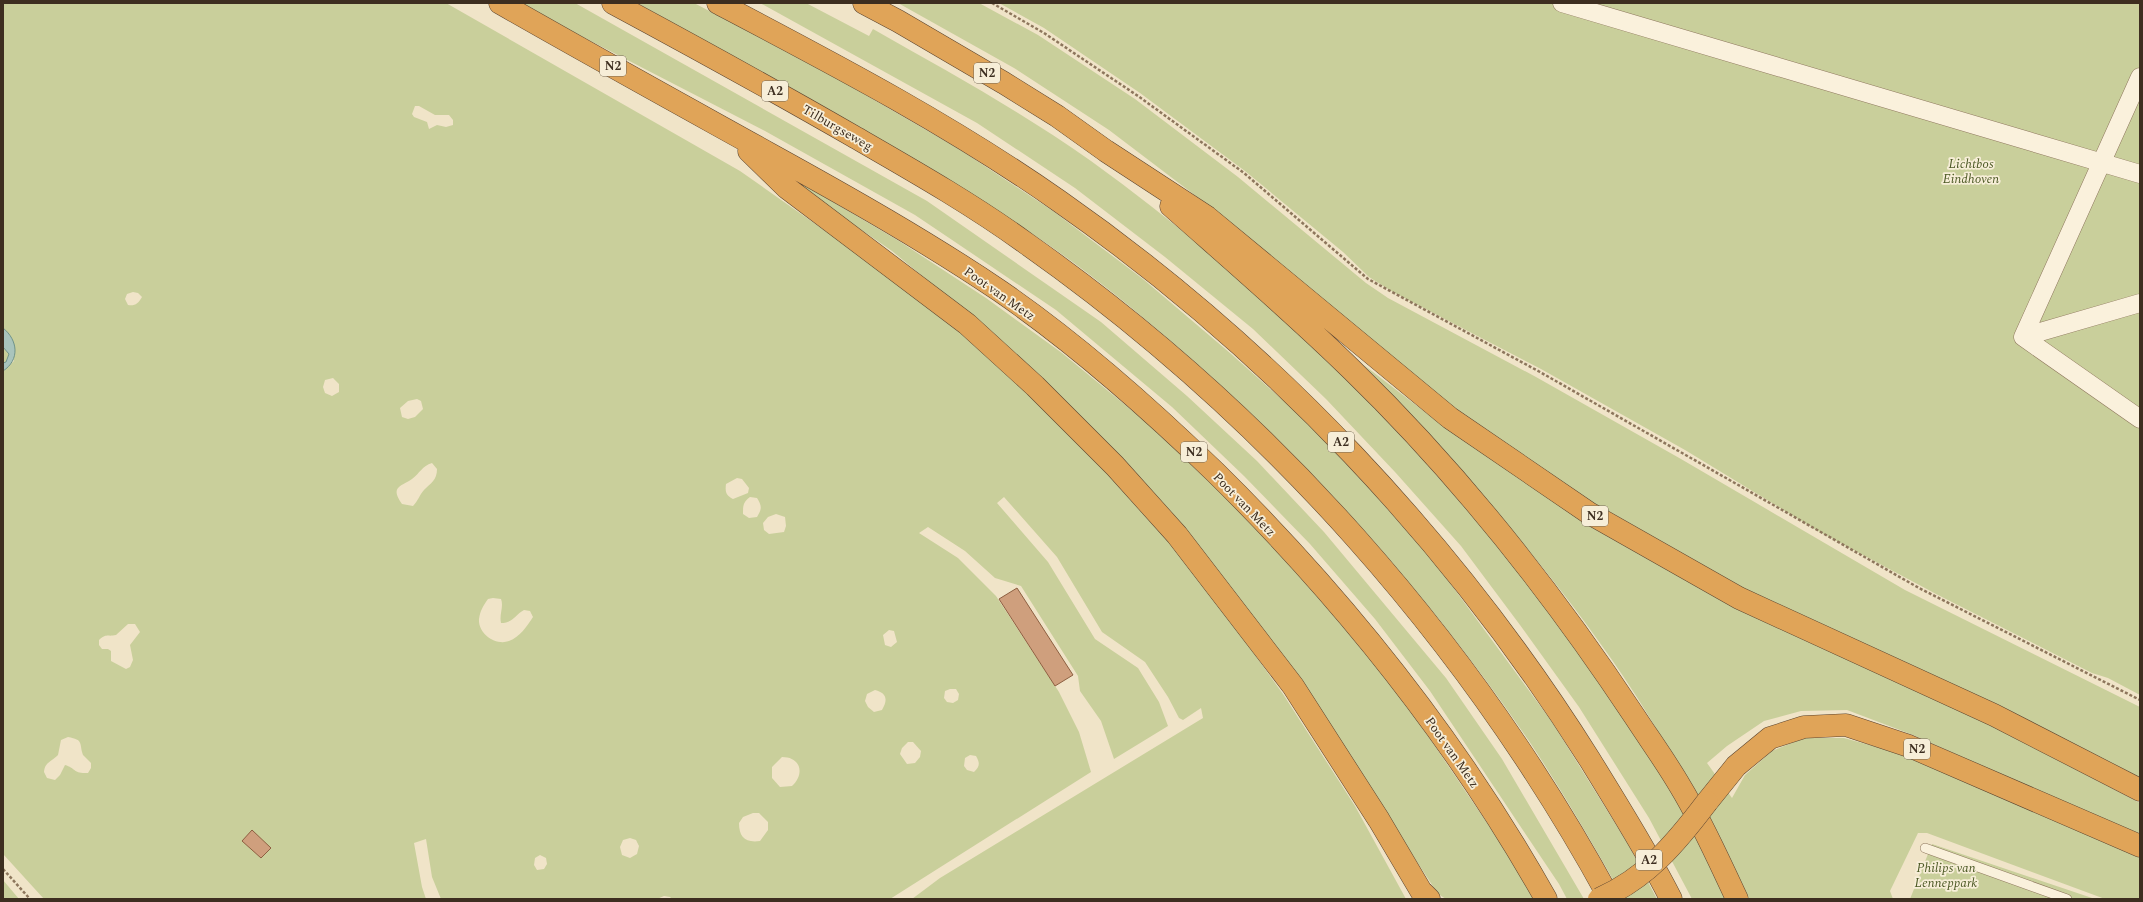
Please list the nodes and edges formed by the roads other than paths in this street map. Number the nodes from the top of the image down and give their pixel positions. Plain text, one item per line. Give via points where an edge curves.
1 (500, 3) edge
2 (613, 3) edge
3 (718, 3) edge
4 (864, 3) edge
5 (1562, 3) edge
6 (2140, 77) edge
7 (727, 130) junction
8 (1106, 151) junction
9 (2101, 162) junction
10 (2140, 174) edge
11 (2140, 303) edge
12 (2023, 337) junction
13 (2140, 419) edge
14 (2140, 790) edge
15 (2140, 846) edge
16 (1925, 848) dead end
17 (1429, 899) edge
18 (1546, 899) edge
19 (1599, 899) edge
20 (1610, 899) edge
21 (1671, 899) edge
22 (1737, 899) edge
23 (2067, 899) edge

1 - 7 highway, N2
2 - 20 highway, Tilburgseweg / A2 via 936,183 1026,243 1120,314 1239,416 1340,519 1405,594 1491,707 1586,856
3 - 21 highway, A2 via 817,54 966,139 1060,201 1156,274 1241,346 1348,448 1445,559 1506,636 1562,716 1627,820
4 - 8 highway, N2 via 1004,83
5 - 9 street
6 - 9 street
7 - 17 highway, N2 via 787,188 967,324 1035,386 1115,466 1177,535 1294,686 1421,891
7 - 18 highway, Poot van Metz / N2 via 898,226 1001,292 1087,357 1167,426 1300,560 1396,674 1467,770
8 - 14 highway, N2 via 1216,223 1450,418 1589,513 1739,598 1994,715
8 - 22 highway, N2 via 1282,304 1353,371 1427,447 1488,518 1558,606 1668,767 1681,787
9 - 10 street
9 - 12 street
11 - 12 street
12 - 13 street
15 - 19 highway, N2, bridge via 1909,746 1846,725 1804,727 1770,738 1736,766 1665,855 1634,879
16 - 23 lane

